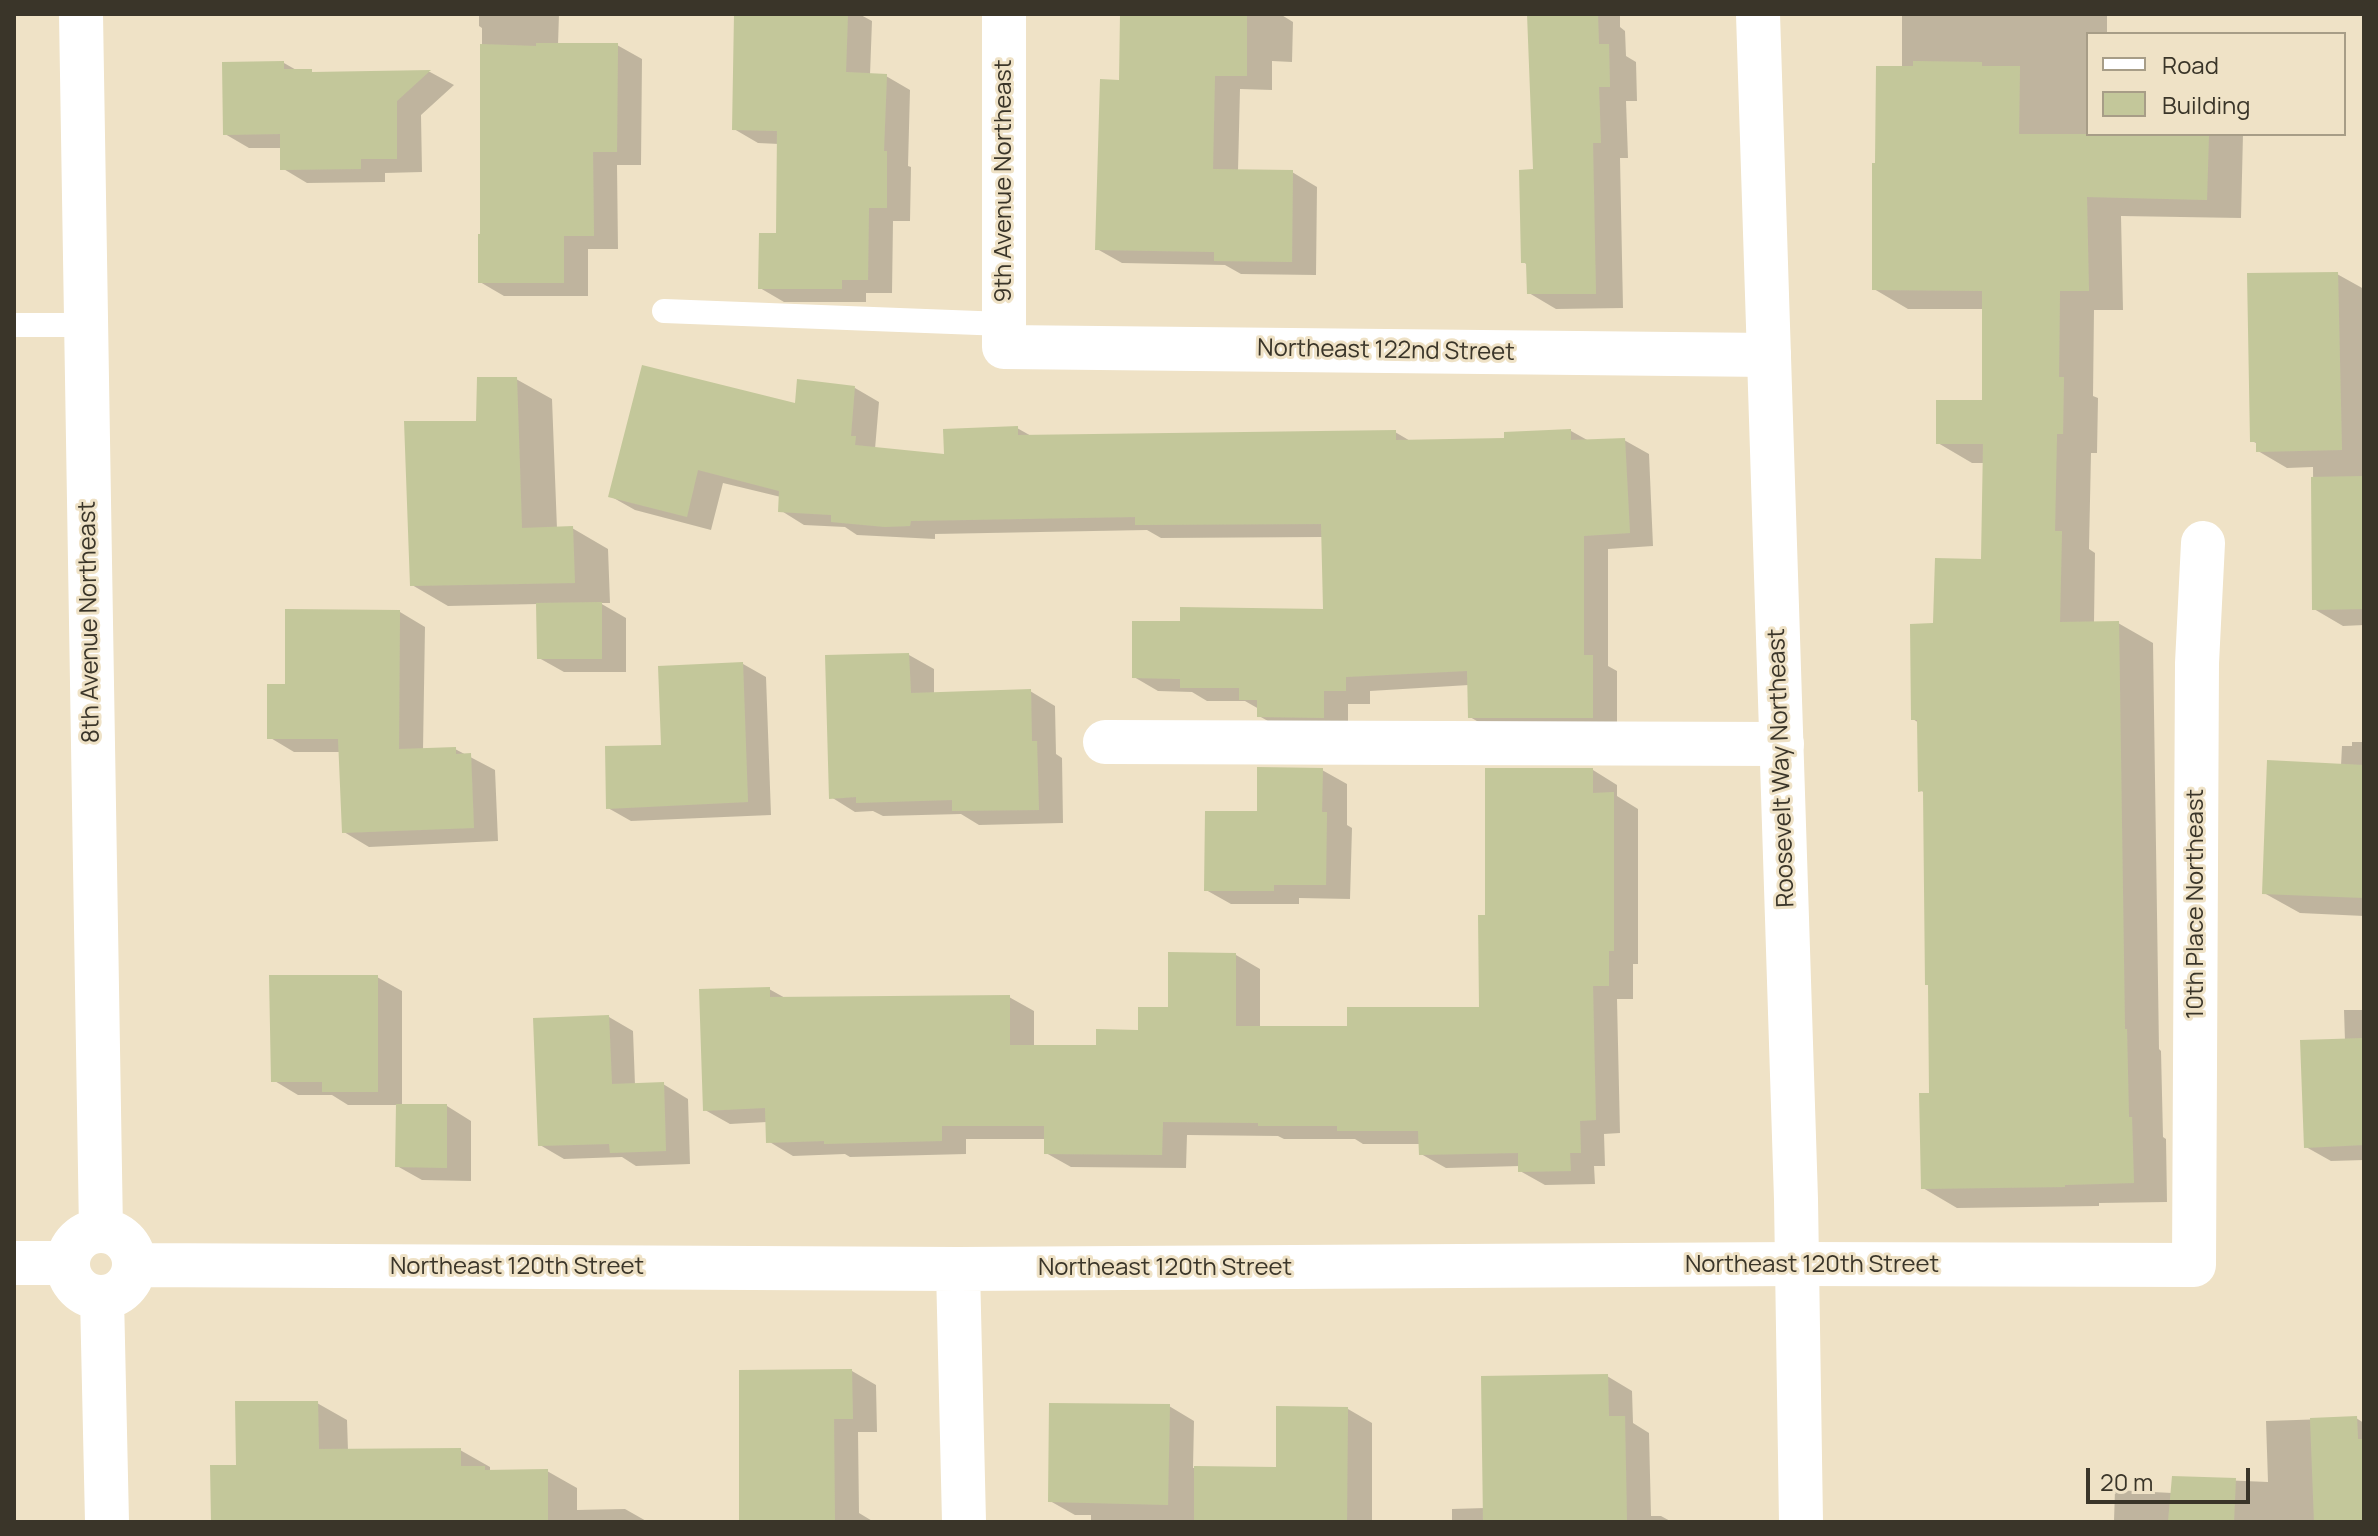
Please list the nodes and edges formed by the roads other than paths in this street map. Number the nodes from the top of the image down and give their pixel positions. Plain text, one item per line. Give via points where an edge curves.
1 (81, 14) edge
2 (1004, 14) edge
3 (1758, 14) edge
4 (664, 311) dead end
5 (14, 325) edge
6 (86, 325) junction
7 (1004, 336) junction
8 (1769, 355) junction
9 (2203, 543) dead end
10 (1105, 742) dead end
11 (1782, 744) junction
12 (101, 1230) junction
13 (14, 1263) edge
14 (67, 1263) junction
15 (1797, 1264) junction
16 (135, 1265) junction
17 (2194, 1265) joint
18 (958, 1269) junction
19 (102, 1297) junction
20 (107, 1522) edge
21 (964, 1522) edge
22 (1801, 1522) edge

1 - 6 street, 8th Avenue Northeast
2 - 7 street, 9th Avenue Northeast
3 - 8 street, Roosevelt Way Northeast
4 - 7 lane
5 - 6 lane
6 - 12 street, 8th Avenue Northeast
7 - 8 street, Northeast 122nd Street
8 - 11 street, Roosevelt Way Northeast
9 - 17 street, 10th Place Northeast via 2197,678
10 - 11 street
11 - 15 street, Roosevelt Way Northeast
12 - 14 street via 77,1240
12 - 16 street via 128,1243
13 - 14 street
14 - 19 street via 78,1289
15 - 17 street, Northeast 120th Street
15 - 18 street, Northeast 120th Street
15 - 22 street, Roosevelt Way Northeast
16 - 18 street, Northeast 120th Street
16 - 19 street via 126,1286
18 - 21 street
19 - 20 street

